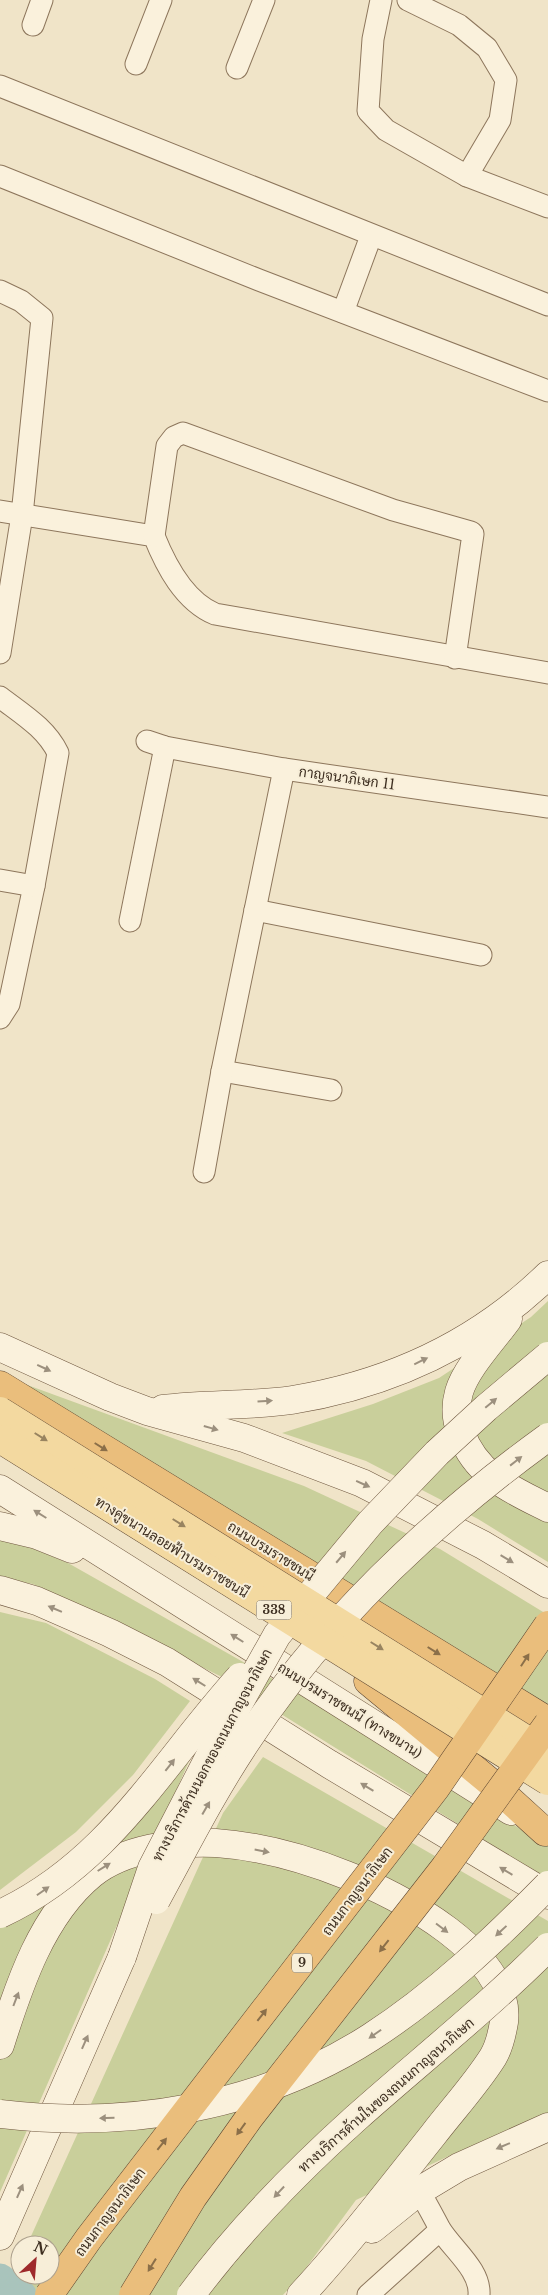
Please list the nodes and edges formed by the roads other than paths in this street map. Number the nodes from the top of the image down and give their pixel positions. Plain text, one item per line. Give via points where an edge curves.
1 (42, 0) edge
2 (161, 0) edge
3 (264, 0) edge
4 (380, 0) edge
5 (408, 0) edge
6 (33, 25) dead end
7 (136, 64) dead end
8 (237, 68) dead end
9 (0, 86) edge
10 (0, 176) edge
11 (468, 176) junction
12 (548, 207) edge
13 (371, 236) junction
14 (0, 292) edge
15 (548, 305) edge
16 (343, 312) junction
17 (548, 391) edge
18 (0, 511) edge
19 (22, 516) junction
20 (154, 536) junction
21 (0, 653) edge
22 (456, 658) junction
23 (548, 673) edge
24 (0, 697) edge
25 (284, 769) junction
26 (548, 806) edge
27 (0, 880) edge
28 (34, 886) junction
29 (255, 910) junction
30 (130, 921) dead end
31 (480, 956) dead end
32 (0, 1018) edge
33 (222, 1071) junction
34 (331, 1090) dead end
35 (204, 1172) dead end
36 (548, 1275) edge
37 (520, 1302) junction
38 (0, 1347) edge
39 (548, 1356) edge
40 (0, 1384) edge
41 (0, 1411) edge
42 (147, 1411) junction
43 (548, 1437) edge
44 (0, 1439) edge
45 (0, 1453) edge
46 (0, 1489) edge
47 (548, 1508) edge
48 (0, 1526) edge
49 (143, 1579) junction
50 (548, 1584) edge
51 (0, 1590) edge
52 (548, 1625) edge
53 (277, 1635) junction
54 (368, 1682) junction
55 (546, 1721) edge
56 (548, 1753) edge
57 (508, 1768) dead end
58 (548, 1781) edge
59 (546, 1833) edge
60 (548, 1885) edge
61 (548, 1895) edge
62 (0, 1914) edge
63 (548, 1947) edge
64 (122, 1957) junction
65 (0, 2045) edge
66 (0, 2114) edge
67 (548, 2127) edge
68 (419, 2191) junction
69 (440, 2230) junction
70 (0, 2236) edge
71 (322, 2272) junction
72 (378, 2292) edge
73 (49, 2295) edge
74 (133, 2295) edge
75 (192, 2295) edge
76 (301, 2295) edge
77 (479, 2295) edge

1 - 6 street
2 - 7 street
3 - 8 street
4 - 11 street via 373,40 368,111 386,130
5 - 11 street via 459,24 488,48 506,80 500,120
9 - 13 street
10 - 16 street
11 - 12 street
13 - 15 street
13 - 16 street
14 - 19 street via 21,301 42,318
16 - 17 street
18 - 19 street
19 - 20 street
19 - 21 street
20 - 22 street via 165,564 196,603 215,614
20 - 22 street via 167,446 174,437 183,433 393,510 471,532
22 - 23 street
24 - 28 street via 42,730 58,753
25 - 26 street, กาญจนาภิเษก 11
25 - 29 street
25 - 30 street, กาญจนาภิเษก 11 via 156,744
27 - 28 street
28 - 32 street via 9,1004
29 - 31 street
29 - 33 street
33 - 34 street
33 - 35 street
36 - 37 main road
42 -> 37 main road via 291,1400 363,1385 466,1340
37 - 47 main road via 467,1375 457,1399 458,1425 467,1451 483,1471
38 -> 42 main road
53 -> 39 main road, ทางบริการด้านนอกของถนนกาญจนาภิเษก, bridge via 370,1523 437,1453
40 -> 55 highway, ถนนบรมราชชนนี
41 -> 56 main road, ทางคู่ขนานลอยฟ้าบรมราชชนนี / 338, bridge
42 -> 50 main road via 244,1438 362,1483 483,1545
64 -> 43 main road, bridge via 246,1742 307,1661 354,1606 442,1520
44 - 58 main road, ทางคู่ขนานลอยฟ้าบรมราชชนนี / 338, bridge
45 - 54 highway, 338
49 -> 46 main road, ถนนบรมราชชนนี (ทางขนาน)
48 - 49 main road via 46,1539
59 -> 49 main road, ถนนบรมราชชนนี (ทางขนาน)
61 -> 51 main road via 167,1662 37,1601
73 -> 52 highway, ถนนกาญจนาภิเษก / 9, bridge via 435,1789
62 -> 53 main road, bridge via 38,1894 98,1846 145,1796 228,1690
53 - 64 main road, ทางบริการด้านนอกของถนนกาญจนาภิเษก, bridge via 152,1868
54 - 57 highway, 338
54 - 59 highway via 490,1782
55 -> 74 highway, bridge via 445,1866 249,2118 194,2197
60 -> 66 main road, bridge via 466,1963 411,2009 328,2062 287,2080 218,2102 167,2113 81,2119
63 -> 75 main road, ทางบริการด้านในของถนนกาญจนาภิเษก, bridge via 470,2022 309,2162 250,2223
70 -> 64 main road, ทางบริการด้านนอกของถนนกาญจนาภิเษก
65 -> 71 main road via 29,1964 60,1910 94,1873 116,1859 143,1850 215,1843 264,1850 346,1875 387,1894 437,1924 482,1962 498,1987 503,2005 501,2035 485,2068
67 -> 68 main road via 459,2167
68 - 69 street
68 - 71 main road
69 - 72 street
69 - 77 street via 474,2275
71 - 76 main road

